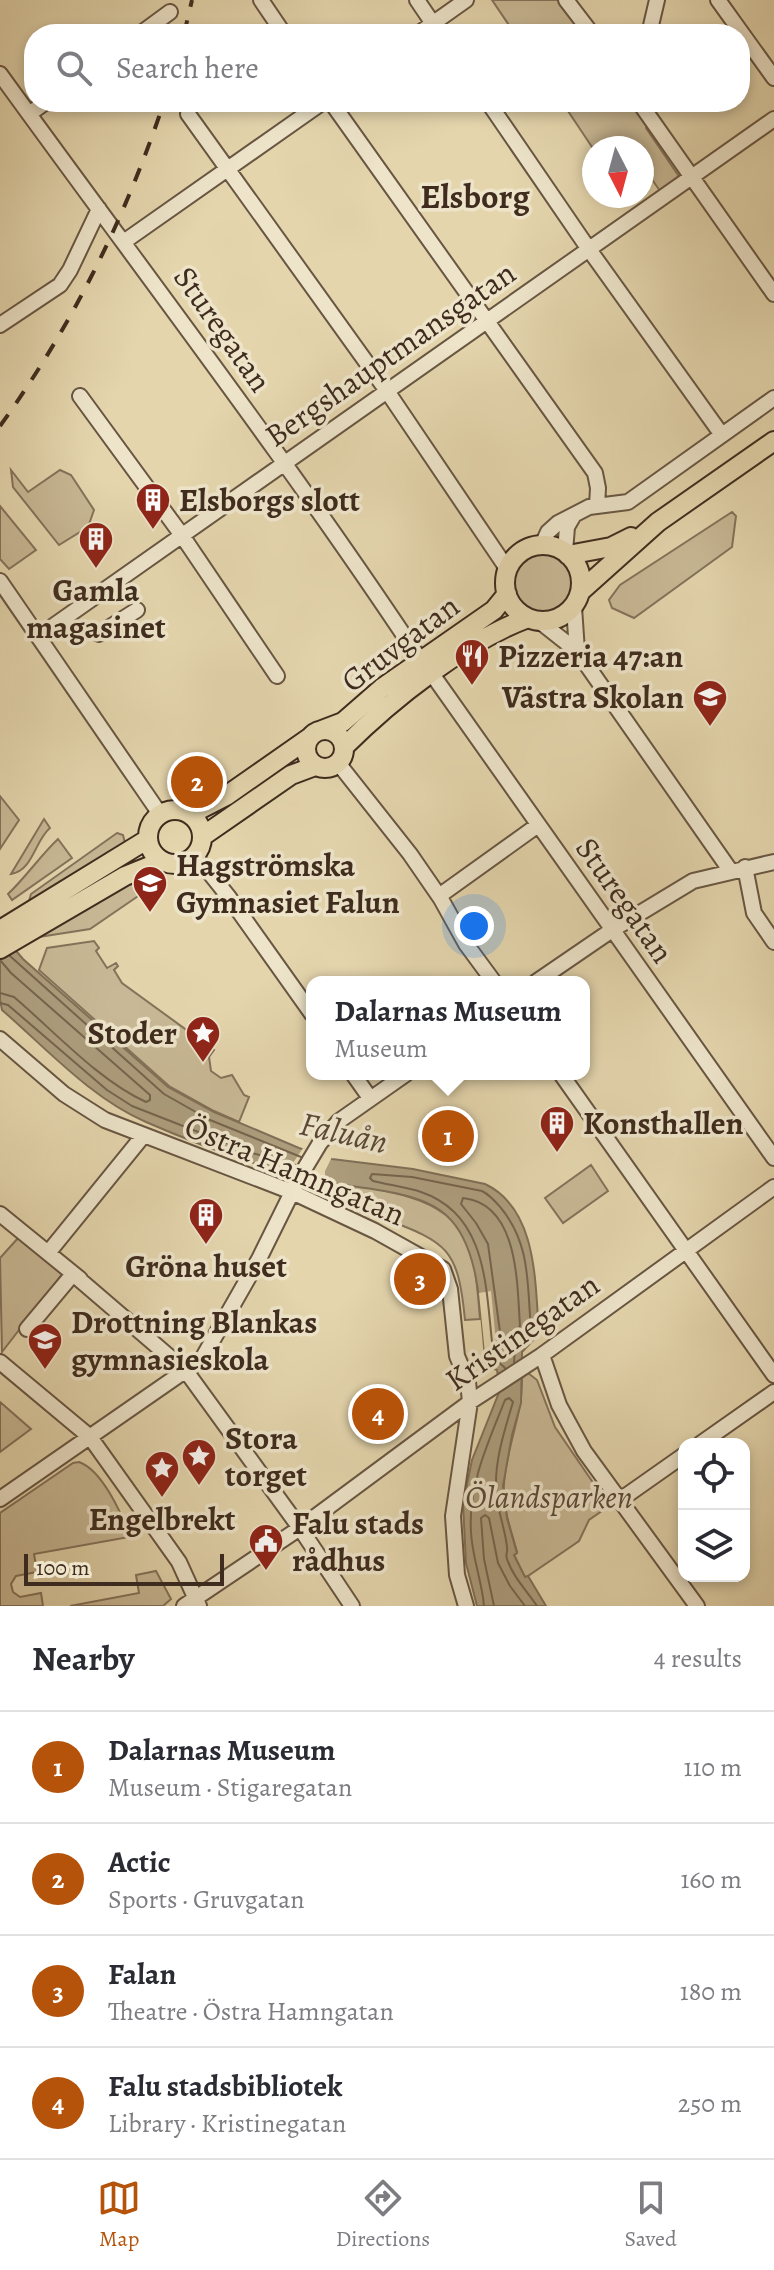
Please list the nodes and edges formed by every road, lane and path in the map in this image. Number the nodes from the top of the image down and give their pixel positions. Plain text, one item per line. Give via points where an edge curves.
1 (261, 0) edge
2 (417, 0) edge
3 (466, 0) edge
4 (566, 0) edge
5 (657, 0) edge
6 (718, 0) edge
7 (170, 12) dead end
8 (154, 24) edge
9 (277, 24) edge
10 (433, 24) edge
11 (441, 24) edge
12 (584, 24) edge
13 (651, 24) edge
14 (735, 24) edge
15 (750, 45) edge
16 (0, 74) edge
17 (774, 78) edge
18 (24, 107) edge
19 (32, 112) edge
20 (309, 112) edge
21 (338, 112) edge
22 (495, 112) edge
23 (646, 112) edge
24 (29, 114) joint
25 (188, 114) dead end
26 (774, 119) edge
27 (229, 170) junction
28 (691, 176) junction
29 (99, 209) junction
30 (125, 241) junction
31 (588, 248) junction
32 (774, 294) edge
33 (486, 321) junction
34 (0, 325) edge
35 (387, 391) junction
36 (80, 396) dead end
37 (774, 398) edge
38 (722, 435) junction
39 (774, 441) edge
40 (284, 464) junction
41 (597, 506) junction
42 (574, 515) junction
43 (658, 522) junction
44 (181, 534) junction
45 (542, 545) junction
46 (567, 554) junction
47 (508, 570) junction
48 (0, 581) edge
49 (507, 594) junction
50 (577, 599) junction
51 (137, 610) dead end
52 (533, 620) junction
53 (99, 634) dead end
54 (39, 636) junction
55 (577, 651) junction
56 (426, 668) junction
57 (277, 676) dead end
58 (316, 734) junction
59 (341, 755) junction
60 (315, 766) junction
61 (160, 814) junction
62 (191, 814) junction
63 (538, 825) junction
64 (203, 836) junction
65 (148, 839) junction
66 (194, 857) junction
67 (162, 861) junction
68 (774, 862) edge
69 (745, 867) junction
70 (730, 870) junction
71 (439, 896) junction
72 (612, 930) junction
73 (10, 931) edge
74 (774, 942) edge
75 (0, 949) edge
76 (490, 976) edge
77 (545, 976) edge
78 (306, 1006) edge
79 (0, 1039) edge
80 (357, 1080) edge
81 (397, 1080) edge
82 (565, 1080) edge
83 (370, 1098) junction
84 (143, 1136) junction
85 (774, 1158) edge
86 (774, 1187) edge
87 (292, 1192) junction
88 (3, 1222) edge
89 (686, 1252) junction
90 (48, 1253) junction
91 (542, 1355) junction
92 (181, 1374) junction
93 (774, 1375) edge
94 (23, 1381) dead end
95 (774, 1392) edge
96 (470, 1402) junction
97 (90, 1437) junction
98 (709, 1438) edge
99 (678, 1459) edge
100 (0, 1499) edge
101 (620, 1500) junction
102 (297, 1530) junction
103 (193, 1604) edge
104 (352, 1606) edge
105 (466, 1606) edge
106 (697, 1606) edge

1 - 9 street
2 - 10 street
3 - 11 street
4 - 12 street
5 - 13 street
6 - 14 street
7 - 8 street
15 - 17 street
16 - 18 street, Sturegatan
19 - 24 street
20 - 27 street
21 - 33 street
22 - 31 street
23 - 28 street
24 - 29 street, Sturegatan
25 - 27 street
26 - 28 street, Bergshauptmansgatan
27 - 30 street
27 - 35 street
28 - 31 street, Bergshauptmansgatan
28 - 32 street
29 - 30 street, Sturegatan
29 - 34 street via 60,285
30 - 40 street, Sturegatan
31 - 33 street, Bergshauptmansgatan
31 - 38 street
33 - 35 street, Bergshauptmansgatan
33 - 41 street via 595,473
35 - 40 street, Bergshauptmansgatan
35 - 47 street
36 - 44 street
37 - 38 street
38 - 41 street via 628,502
39 - 43 main road
40 - 44 street, Bergshauptmansgatan
40 - 56 street, Sturegatan
41 - 42 street
42 - 45 street via 548,532
42 - 46 street via 567,527
43 - 46 main road via 611,547
43 - 50 main road
44 - 54 street, Bergshauptmansgatan
44 - 57 street
45 - 46 main road
45 - 47 main road via 521,553
46 - 50 main road via 579,571
47 - 49 main road
48 - 54 street
49 - 52 main road via 514,608
49 - 56 main road, Gruvgatan
50 - 52 main road via 555,620
50 - 55 street
51 - 53 street
52 - 55 street
52 - 56 main road, Gruvgatan via 504,627
54 - 61 street
55 - 70 street
56 - 58 main road, Gruvgatan via 382,688 343,722
56 - 59 main road, Gruvgatan
56 - 63 street, Sturegatan
58 - 59 main road via 334,732 343,741
58 - 60 main road via 306,750
58 - 62 main road, Gruvgatan
59 - 60 main road via 327,768
59 - 71 street
60 - 64 main road via 291,775
61 - 62 main road
61 - 65 main road
62 - 64 main road
63 - 71 street
63 - 72 street, Sturegatan
64 - 66 main road
65 - 67 main road
65 - 73 main road
66 - 67 main road via 184,863
66 - 78 street
67 - 73 main road
68 - 69 street
69 - 70 street
69 - 74 street via 754,913
70 - 72 street via 693,881
71 - 76 street
72 - 77 street
72 - 85 street, Sturegatan
73 - 75 main road
79 - 84 street, Östra Hamngatan via 64,1094
80 - 83 street
81 - 83 street
82 - 89 street
83 - 87 street via 339,1121
84 - 87 street, Östra Hamngatan
84 - 90 street
86 - 89 street, Kristinegatan
87 - 92 street via 214,1340 202,1359
87 - 96 street, Östra Hamngatan via 443,1269
88 - 90 street
89 - 91 street, Kristinegatan
89 - 93 street
90 - 92 street
91 - 96 street, Kristinegatan
91 - 101 street via 570,1428
92 - 97 street
92 - 102 street
94 - 97 street
95 - 98 street
96 - 102 street, Kristinegatan
96 - 105 street, Östra Hamngatan via 453,1533
97 - 100 street
97 - 103 street via 179,1562
99 - 101 street
101 - 106 street
102 - 103 street, Kristinegatan
102 - 104 street

